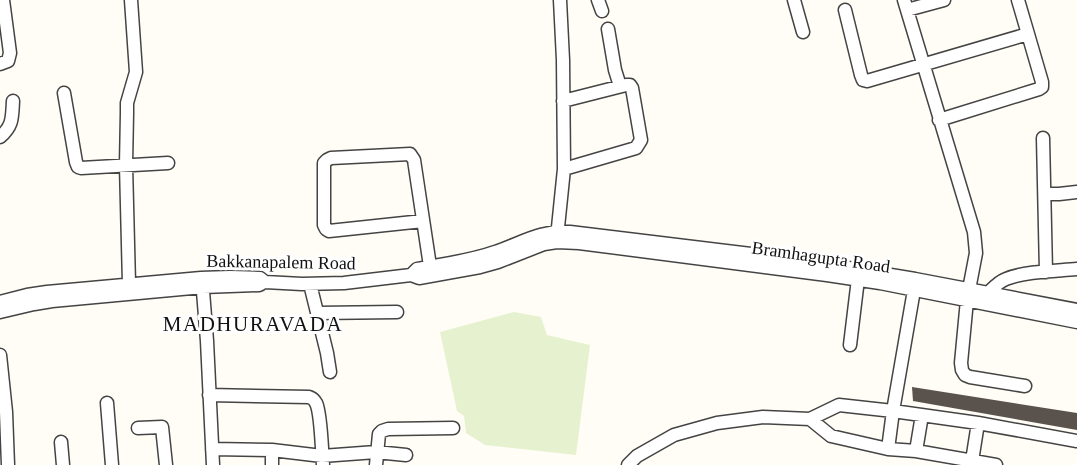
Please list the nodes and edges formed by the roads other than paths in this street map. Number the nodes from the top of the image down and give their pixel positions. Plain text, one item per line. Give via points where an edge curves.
1 (3, 0) edge
2 (131, 0) edge
3 (560, 0) edge
4 (794, 0) edge
5 (944, 0) edge
6 (1018, 0) edge
7 (906, 5) edge
8 (845, 10) dead end
9 (608, 29) dead end
10 (803, 32) dead end
11 (1028, 34) junction
12 (0, 64) edge
13 (924, 64) junction
14 (620, 86) junction
15 (64, 93) dead end
16 (13, 101) dead end
17 (563, 101) junction
18 (939, 120) junction
19 (0, 137) edge
20 (1043, 138) dead end
21 (168, 163) dead end
22 (126, 165) junction
23 (564, 169) junction
24 (1077, 192) edge
25 (1045, 194) junction
26 (423, 221) junction
27 (557, 236) junction
28 (430, 266) junction
29 (1077, 269) edge
30 (1046, 272) junction
31 (411, 275) junction
32 (858, 279) junction
33 (202, 283) junction
34 (129, 284) junction
35 (310, 284) junction
36 (914, 290) junction
37 (987, 294) junction
38 (968, 295) junction
39 (0, 302) edge
40 (1077, 310) edge
41 (0, 312) edge
42 (397, 312) dead end
43 (318, 313) junction
44 (1077, 322) edge
45 (850, 345) dead end
46 (0, 355) edge
47 (330, 372) dead end
48 (1025, 386) dead end
49 (209, 395) junction
50 (107, 403) dead end
51 (893, 411) junction
52 (922, 415) junction
53 (810, 419) junction
54 (978, 423) junction
55 (138, 428) dead end
56 (453, 428) dead end
57 (1077, 441) edge
58 (61, 442) dead end
59 (212, 449) junction
60 (888, 449) junction
61 (272, 450) junction
62 (916, 451) junction
63 (406, 454) dead end
64 (376, 459) edge
65 (323, 460) edge
66 (972, 461) junction
67 (8, 465) edge
68 (63, 465) edge
69 (112, 465) edge
70 (166, 465) edge
71 (213, 465) edge
72 (272, 465) edge
73 (628, 465) edge
74 (996, 465) edge

1 - 12 street via 10,53 8,61
2 - 22 street via 136,72 127,103
3 - 17 street
4 - 10 street
5 - 7 street
6 - 11 street
7 - 13 street
8 - 13 street via 863,80
9 - 14 street
11 - 13 street
11 - 18 street via 1042,87
13 - 18 street
14 - 17 street
14 - 23 street via 632,88 639,144
15 - 22 street via 78,166
16 - 19 street via 12,122
17 - 23 street
18 - 38 street via 974,232 976,253
20 - 25 street
21 - 22 street
22 - 34 street
23 - 27 street
24 - 25 street
25 - 30 street
26 - 26 street via 410,154 332,158 324,164 324,225 329,231
26 - 28 street
27 - 28 street via 540,234 495,252
27 - 31 street, Bakkanapalem Road via 480,267 419,278
27 - 32 street, Bramhagupta Road
27 - 38 street, Bramhagupta Road via 800,260 915,279
28 - 31 street
29 - 30 street
30 - 37 street via 1006,279
31 - 35 street, Bakkanapalem Road
32 - 36 street, Bramhagupta Road
32 - 45 street
33 - 34 street, Bakkanapalem Road
33 - 35 street, Bakkanapalem Road via 230,277
33 - 41 street via 52,301
33 - 49 street
34 - 39 street, Bakkanapalem Road via 27,295
35 - 43 street
36 - 38 street, Bramhagupta Road
36 - 51 street
37 - 38 street, Bramhagupta Road
37 - 40 street, Bramhagupta Road
38 - 44 street, Bramhagupta Road
38 - 48 street via 961,363 964,375
42 - 43 street
43 - 47 street
46 - 67 street
49 - 59 street
49 - 65 street via 309,397 318,411
50 - 69 street
51 - 52 street
51 - 53 street via 839,405
51 - 60 street
52 - 54 street
52 - 62 street
53 - 60 street via 831,436
53 - 73 street via 763,417 717,423 674,435
54 - 57 street
54 - 66 street
55 - 70 street via 162,427
56 - 64 street via 382,431
58 - 68 street
59 - 61 street
59 - 71 street
60 - 62 street
61 - 65 street
61 - 72 street
62 - 66 street
63 - 64 street
64 - 65 street
66 - 74 street

